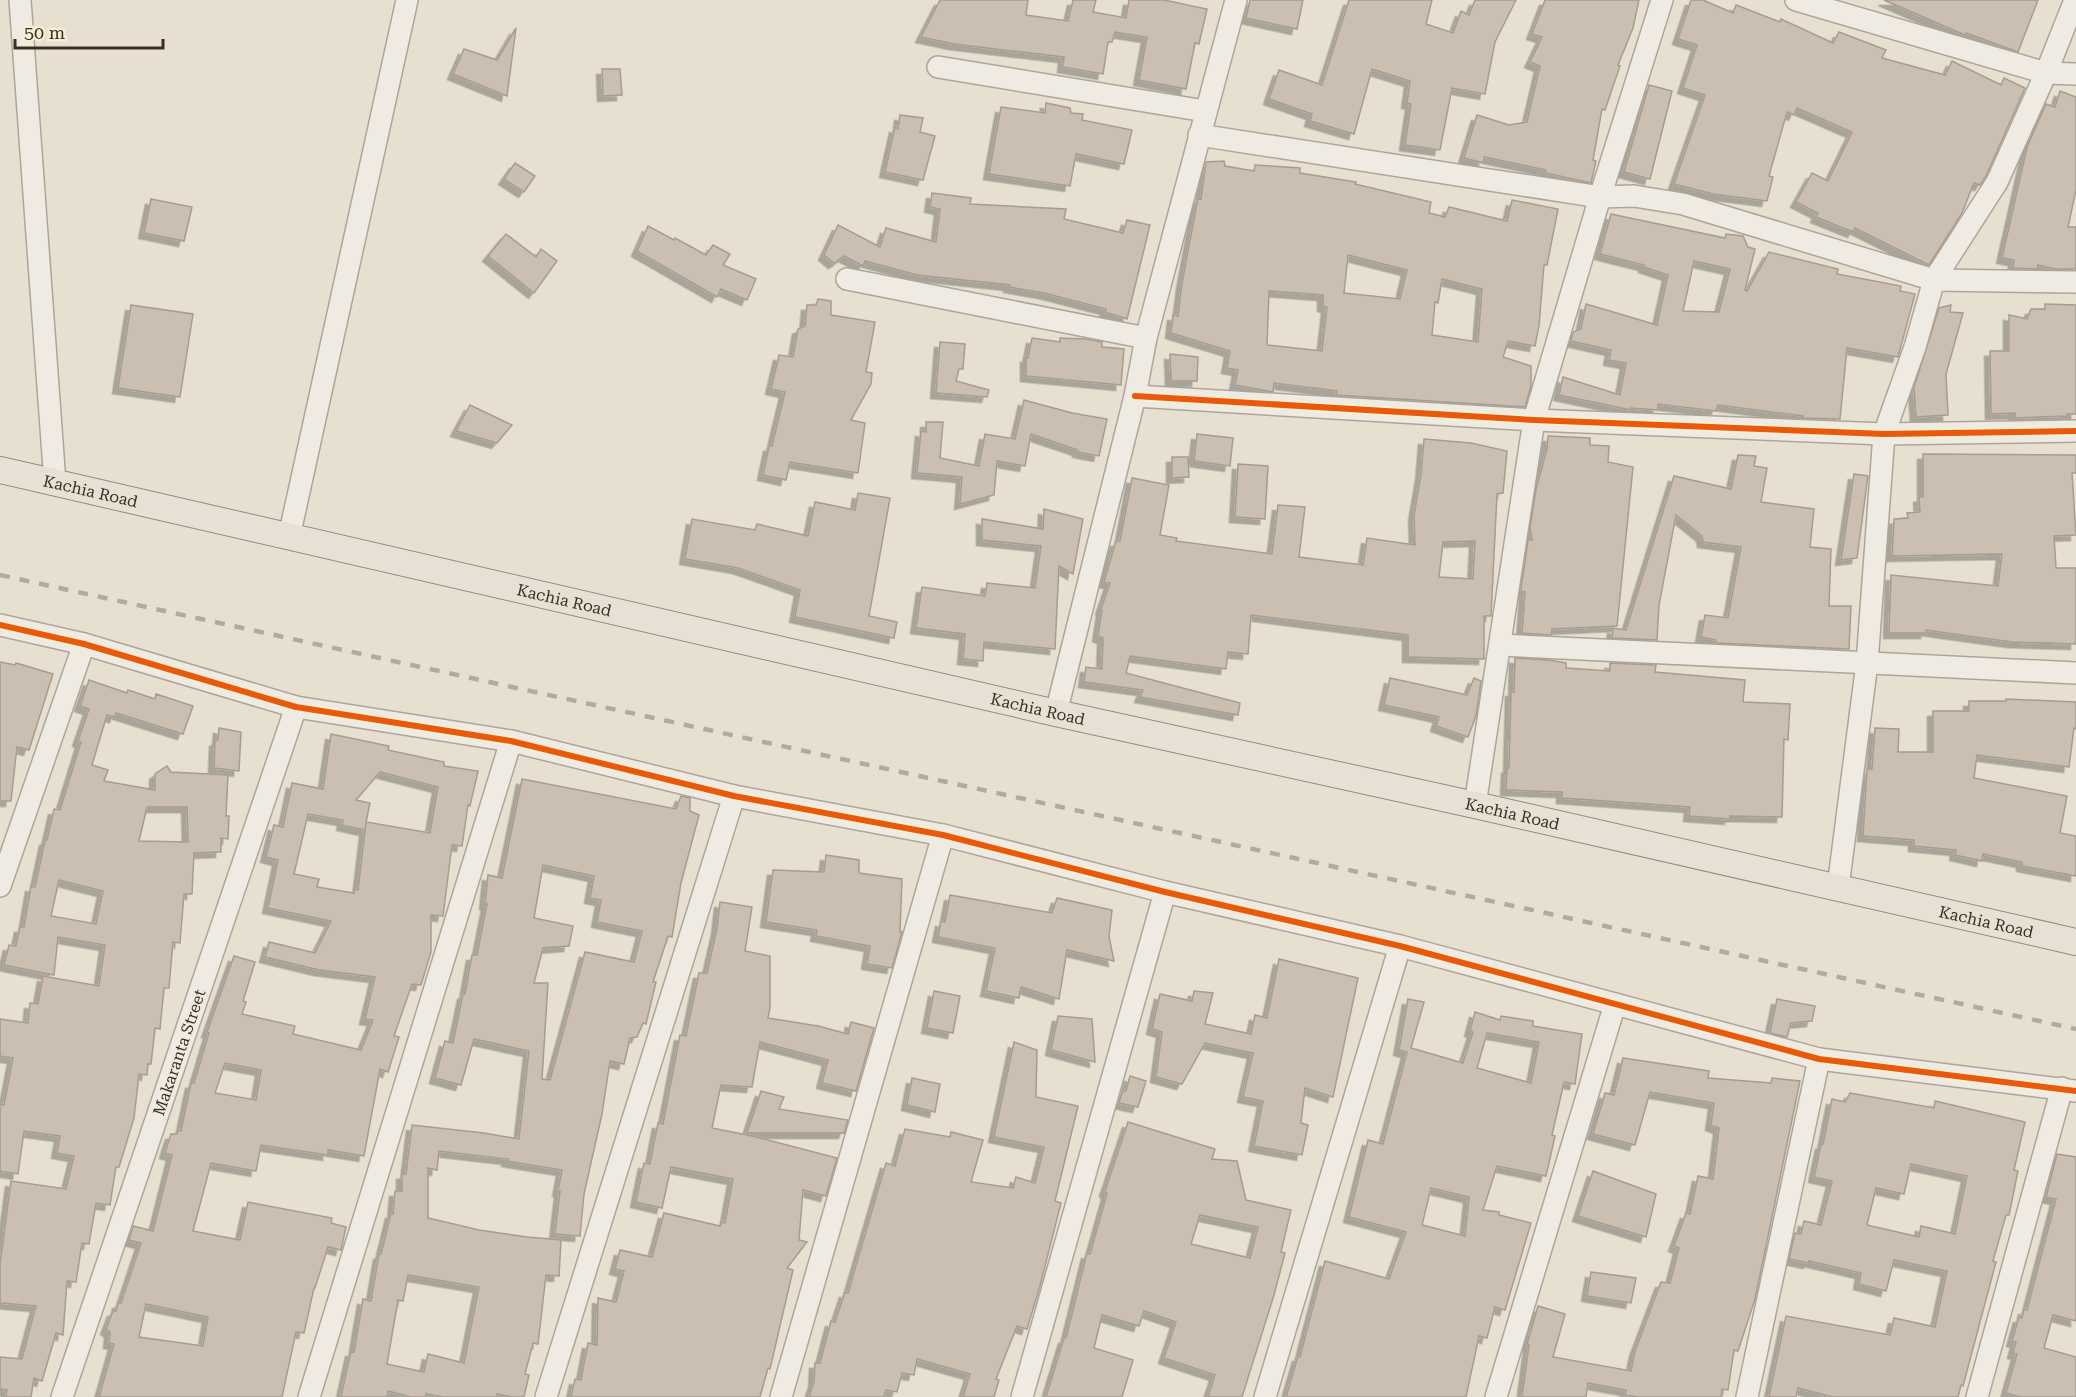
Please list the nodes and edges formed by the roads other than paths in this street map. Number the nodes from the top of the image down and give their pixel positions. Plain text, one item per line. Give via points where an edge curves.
1 (20, 0) edge
2 (407, 0) edge
3 (1236, 0) edge
4 (1662, 0) edge
5 (1796, 0) edge
6 (2075, 0) edge
7 (938, 67) dead end
8 (2046, 73) junction
9 (2076, 74) edge
10 (1205, 111) junction
11 (1199, 135) junction
12 (1600, 197) junction
13 (847, 279) dead end
14 (1934, 280) junction
15 (2076, 282) edge
16 (1146, 338) junction
17 (1135, 396) junction
18 (1534, 420) junction
19 (2076, 431) edge
20 (1884, 434) junction
21 (0, 470) edge
22 (55, 483) junction
23 (289, 537) junction
24 (0, 625) edge
25 (84, 644) junction
26 (1500, 645) junction
27 (1867, 663) junction
28 (2076, 673) edge
29 (296, 707) junction
30 (1056, 713) junction
31 (511, 741) junction
32 (734, 796) junction
33 (1475, 805) junction
34 (943, 835) junction
35 (0, 886) edge
36 (1838, 887) junction
37 (1165, 892) junction
38 (2076, 942) edge
39 (1400, 945) junction
40 (1616, 1004) junction
41 (1819, 1059) junction
42 (2069, 1090) edge
43 (62, 1397) edge
44 (309, 1397) edge
45 (546, 1397) edge
46 (781, 1397) edge
47 (1022, 1397) edge
48 (1265, 1397) edge
49 (1497, 1397) edge
50 (1747, 1397) edge
51 (1977, 1397) edge

1 - 22 street
2 - 23 street
3 - 10 street
4 - 12 street
5 - 8 street
6 - 8 street
7 - 10 street
8 - 9 street
8 - 14 street via 1997,182
10 - 11 street
11 - 12 street
11 - 16 street
12 - 14 street via 1634,196 1683,204
12 - 18 street
13 - 16 street
14 - 15 street
14 - 20 street
16 - 17 street
17 - 18 street
17 - 30 street
18 - 20 street
18 - 26 street
19 - 20 street
20 - 27 street
21 - 22 main road, Kachia Road
22 - 23 main road, Kachia Road
23 - 30 main road, Kachia Road
24 - 25 street
25 - 29 street
25 - 35 street
26 - 27 street
26 - 33 street
27 - 28 street
27 - 36 street
29 - 31 street
29 - 43 street, Makaranta Street
30 - 33 main road, Kachia Road
31 - 32 street
31 - 44 street
32 - 34 street
32 - 45 street
33 - 36 main road, Kachia Road
34 - 37 street
34 - 46 street
36 - 38 main road, Kachia Road
37 - 39 street
37 - 47 street
39 - 40 street
39 - 48 street
40 - 41 street
40 - 49 street
41 - 42 street
41 - 50 street
42 - 51 street

